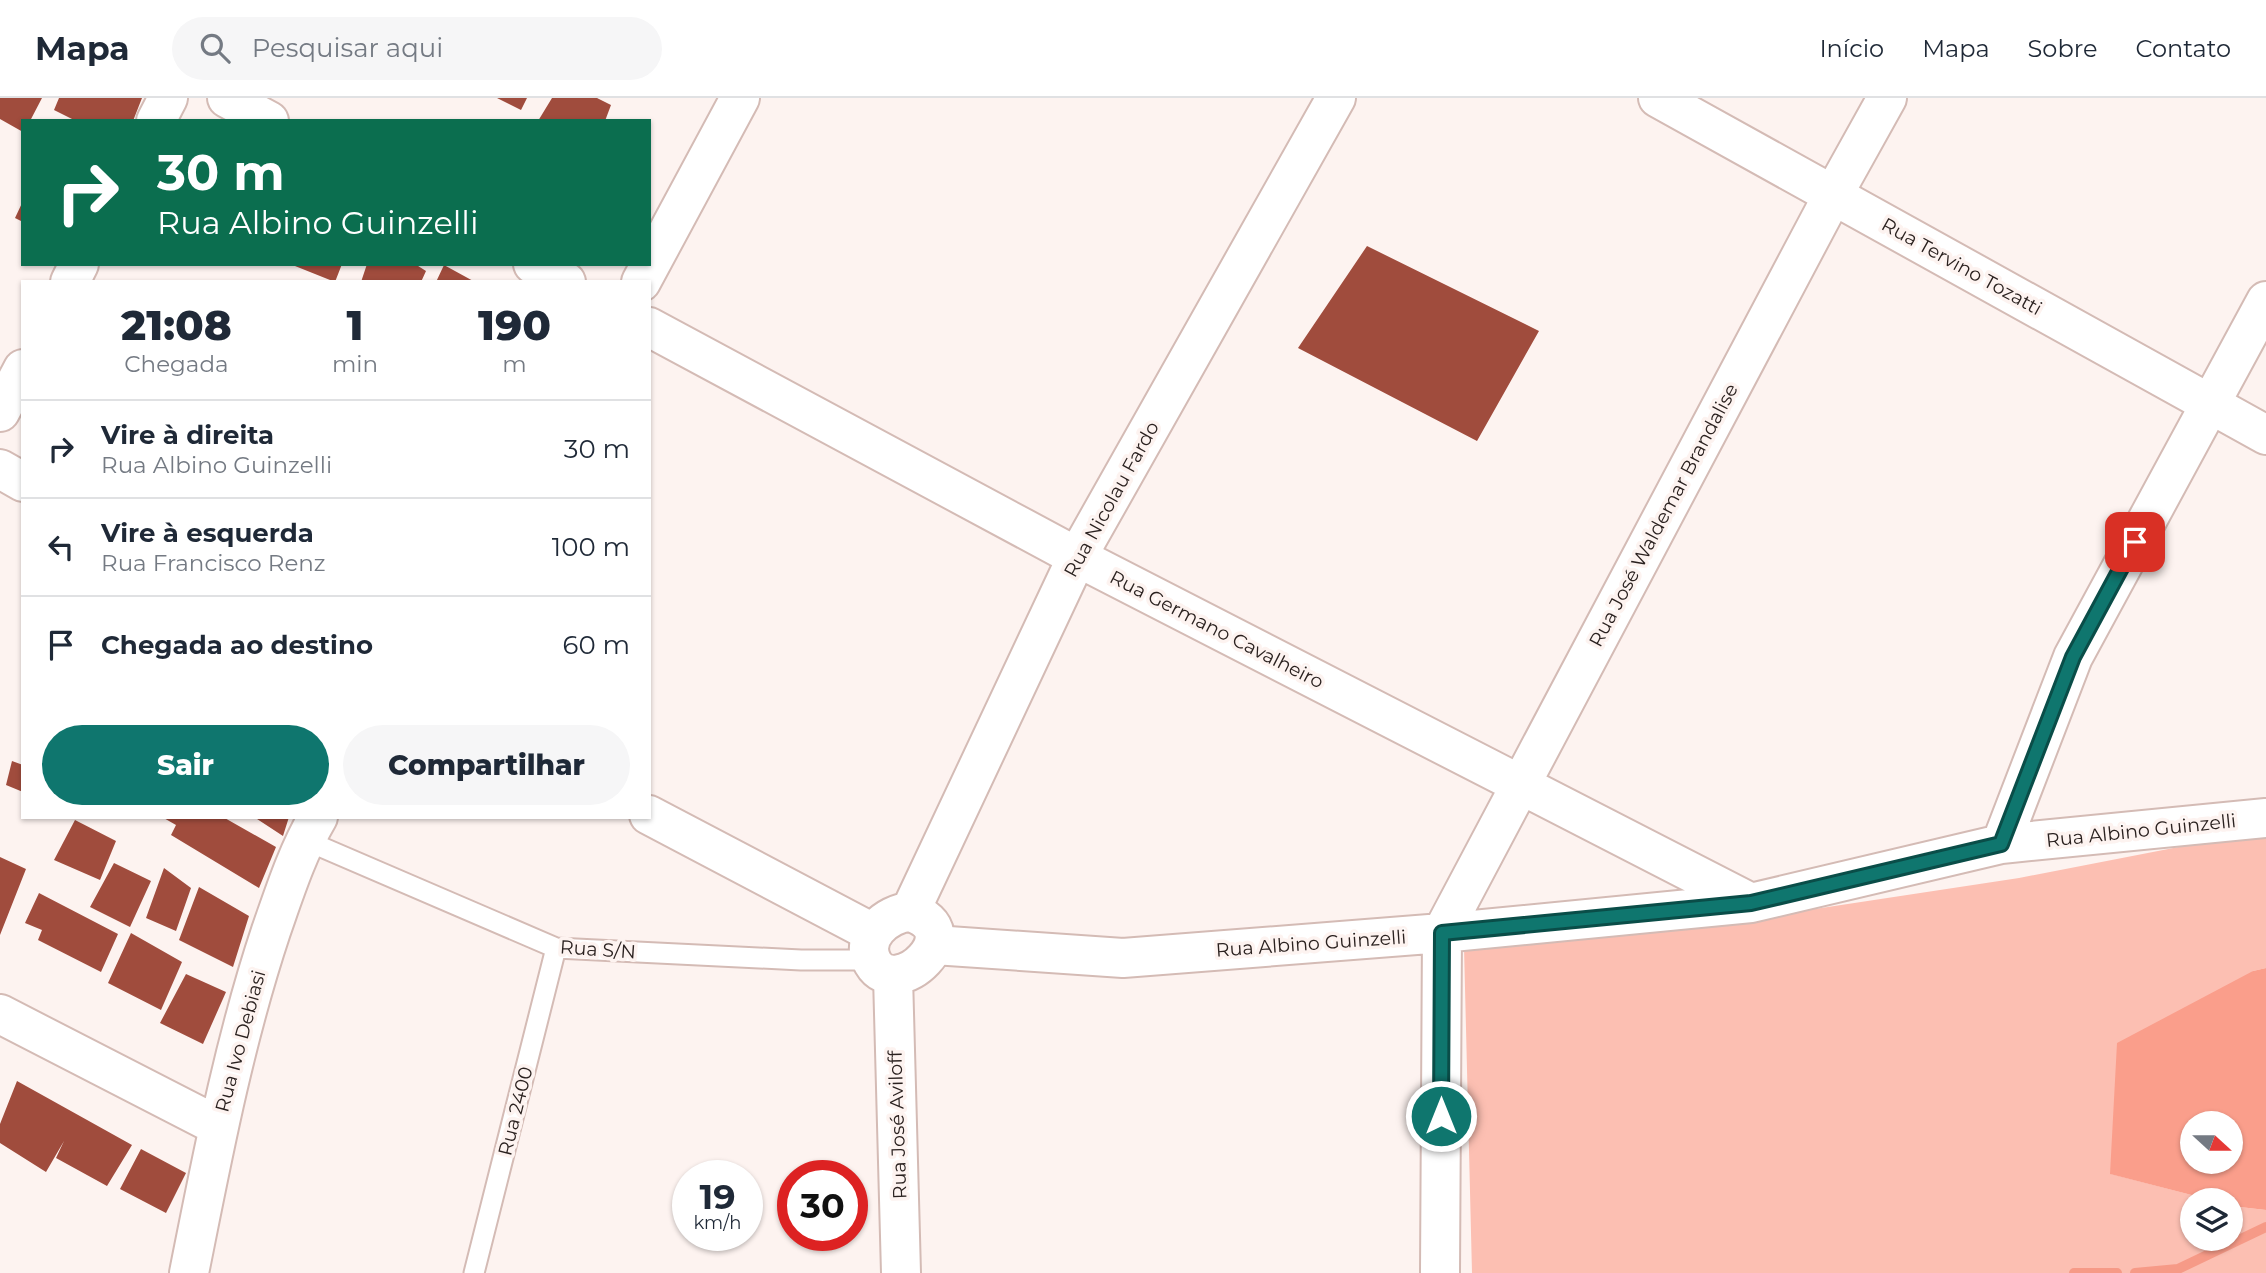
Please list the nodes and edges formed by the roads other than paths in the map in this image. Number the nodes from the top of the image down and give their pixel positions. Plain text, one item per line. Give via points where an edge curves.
1 (168, 98) edge
2 (227, 98) edge
3 (740, 98) edge
4 (1336, 98) edge
5 (1658, 98) edge
6 (1887, 98) edge
7 (157, 119) edge
8 (265, 119) edge
9 (1833, 195) junction
10 (651, 263) edge
11 (537, 266) edge
12 (562, 280) edge
13 (2266, 301) edge
14 (651, 328) edge
15 (21, 373) edge
16 (2209, 403) junction
17 (0, 412) edge
18 (2266, 435) edge
19 (0, 469) edge
20 (21, 481) edge
21 (1077, 557) junction
22 (1518, 785) junction
23 (651, 816) edge
24 (2266, 818) edge
25 (311, 828) edge
26 (2001, 844) junction
27 (1751, 903) junction
28 (910, 912) junction
29 (1442, 933) junction
30 (934, 945) junction
31 (556, 948) junction
32 (879, 956) junction
33 (0, 1014) edge
34 (218, 1126) junction
35 (189, 1273) edge
36 (474, 1273) edge
37 (901, 1273) edge
38 (1440, 1273) edge

1 - 7 street
2 - 8 street
3 - 10 street
4 - 21 street, Rua Nicolau Fardo
5 - 9 street, Rua Tervino Tozatti
6 - 9 street, Rua José Waldemar Brandalise
9 - 16 street, Rua Tervino Tozatti
9 - 22 street, Rua José Waldemar Brandalise
11 - 12 street
13 - 16 street
14 - 21 street, Rua Germano Cavalheiro
15 - 17 street
16 - 18 street, Rua Tervino Tozatti
16 - 26 street via 2073,657
19 - 20 street
21 - 22 street, Rua Germano Cavalheiro
21 - 28 street, Rua Nicolau Fardo
22 - 27 street, Rua Germano Cavalheiro
22 - 29 street, Rua José Waldemar Brandalise
23 - 32 street
24 - 26 street, Rua Albino Guinzelli
25 - 31 lane, Rua S/N
25 - 34 street, Rua Ivo Debiasi via 256,975
26 - 27 street, Rua Albino Guinzelli
27 - 29 street, Rua Albino Guinzelli
28 - 30 street via 932,926
28 - 32 street via 889,917
29 - 30 street, Rua Albino Guinzelli via 1123,958
29 - 38 street
30 - 32 street via 908,971
31 - 32 lane, Rua S/N via 801,960
31 - 36 lane, Rua 2400
32 - 37 street, Rua José Aviloff
33 - 34 street
34 - 35 street, Rua Ivo Debiasi

